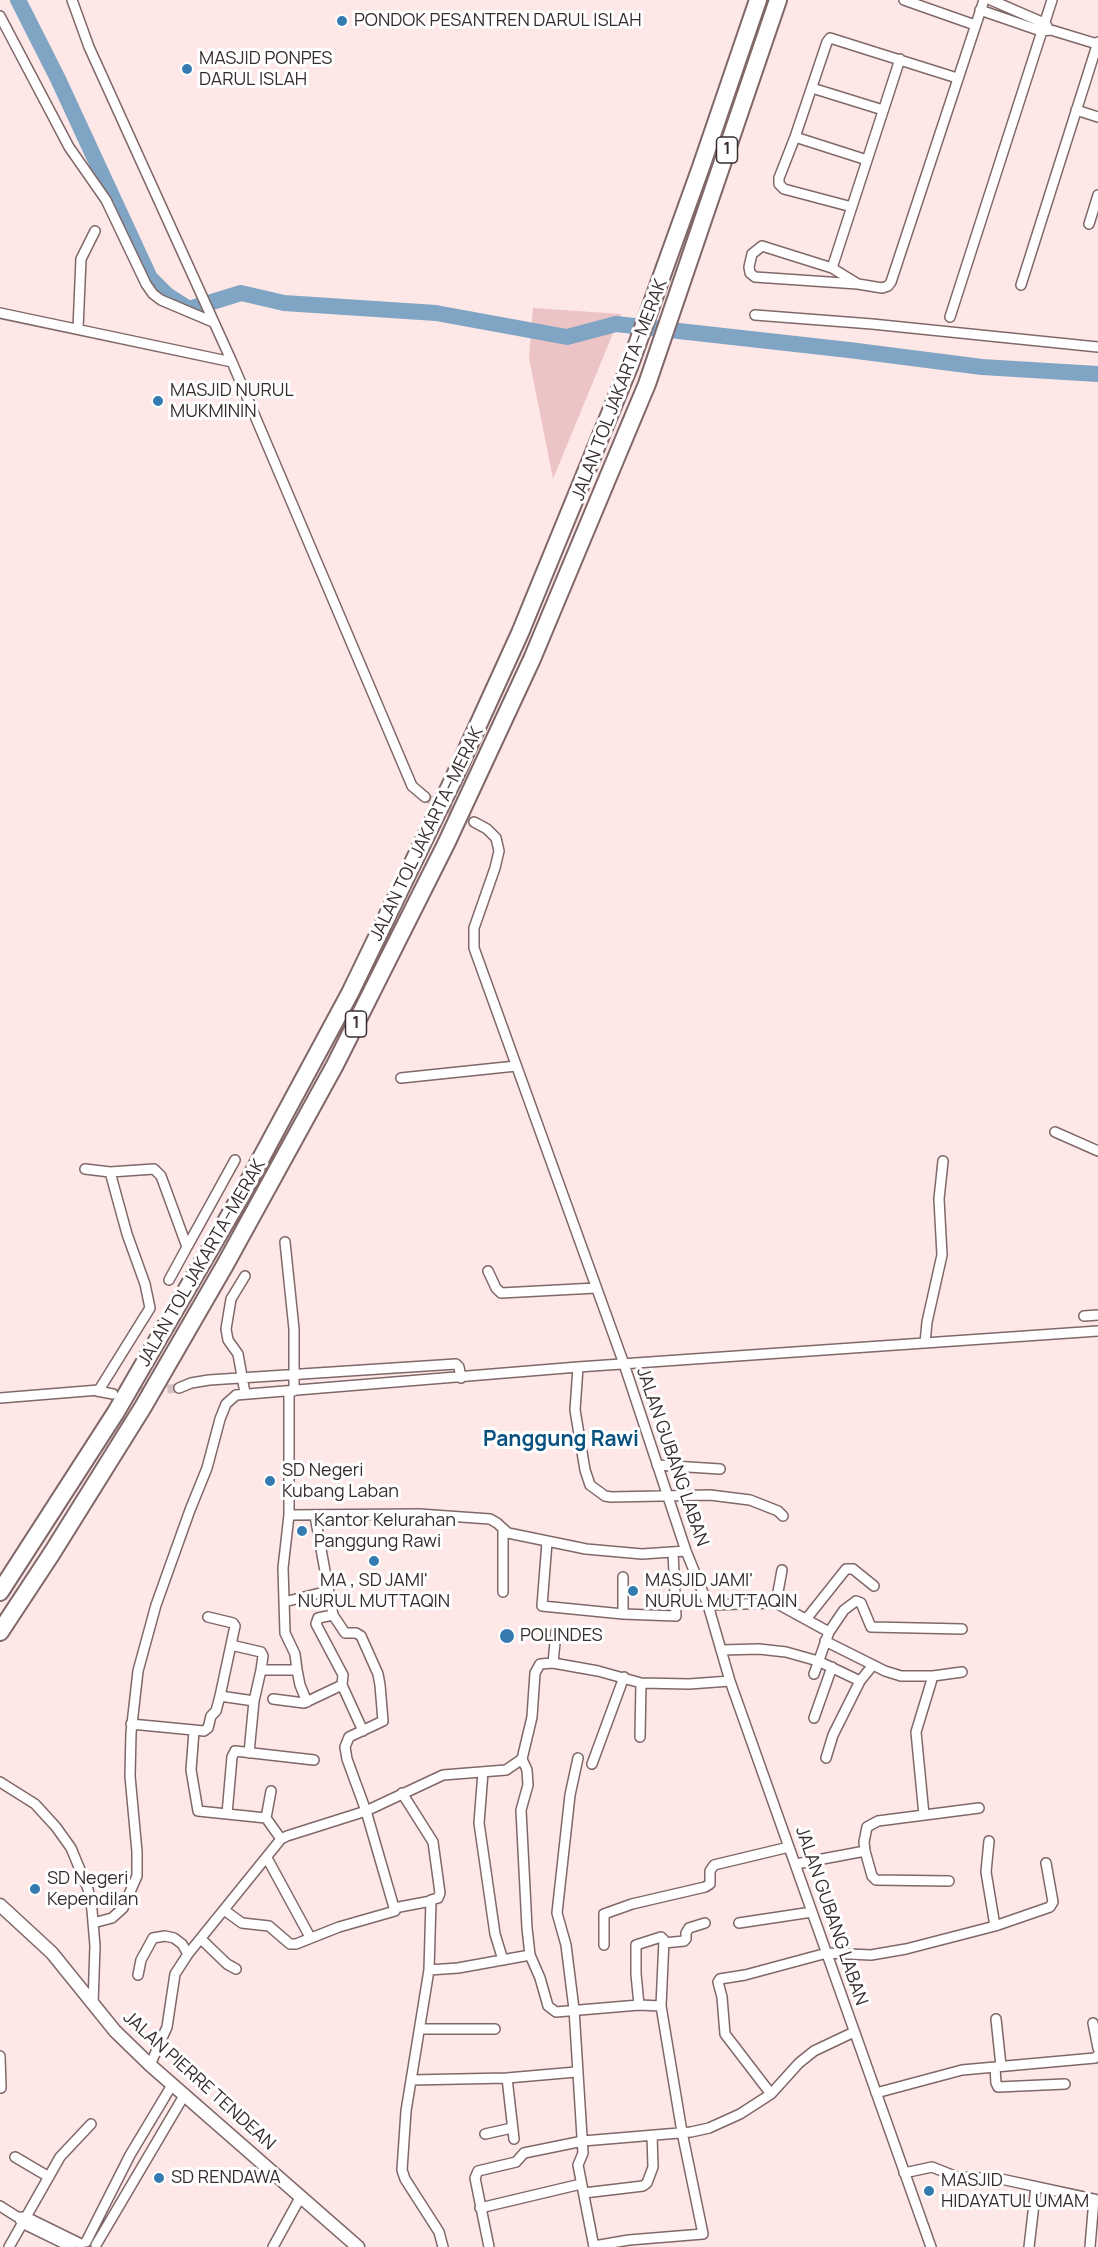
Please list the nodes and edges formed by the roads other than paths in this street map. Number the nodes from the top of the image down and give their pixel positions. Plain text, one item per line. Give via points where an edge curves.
1 (72, 0) edge
2 (758, 0) edge
3 (778, 0) edge
4 (904, 0) edge
5 (984, 0) edge
6 (991, 0) edge
7 (1052, 0) edge
8 (980, 10) junction
9 (0, 16) edge
10 (975, 25) junction
11 (1045, 28) junction
12 (1098, 43) edge
13 (900, 59) junction
14 (1095, 62) edge
15 (957, 78) junction
16 (812, 88) junction
17 (883, 110) junction
18 (1076, 110) junction
19 (1098, 117) edge
20 (795, 137) junction
21 (867, 160) junction
22 (1098, 195) edge
23 (852, 207) junction
24 (1089, 224) dead end
25 (96, 231) dead end
26 (832, 268) junction
27 (858, 284) junction
28 (1021, 285) dead end
29 (0, 313) edge
30 (755, 315) dead end
31 (950, 317) dead end
32 (212, 319) junction
33 (78, 329) junction
34 (1098, 347) edge
35 (232, 362) junction
36 (425, 798) tunnel mouth
37 (474, 822) tunnel mouth
38 (516, 1066) junction
39 (401, 1078) dead end
40 (1055, 1132) dead end
41 (1098, 1151) edge
42 (236, 1160) dead end
43 (943, 1161) dead end
44 (85, 1168) dead end
45 (110, 1172) junction
46 (285, 1242) dead end
47 (187, 1247) junction
48 (488, 1271) dead end
49 (245, 1276) dead end
50 (169, 1280) dead end
51 (596, 1288) junction
52 (1098, 1315) edge
53 (1084, 1316) dead end
54 (1098, 1331) edge
55 (925, 1343) junction
56 (624, 1364) junction
57 (578, 1367) junction
58 (461, 1378) junction
59 (293, 1383) junction
60 (245, 1384) junction
61 (179, 1388) tunnel mouth
62 (97, 1391) junction
63 (113, 1394) dead end
64 (0, 1398) edge
65 (657, 1465) junction
66 (720, 1469) dead end
67 (668, 1495) junction
68 (289, 1515) junction
69 (315, 1516) junction
70 (783, 1516) dead end
71 (506, 1532) junction
72 (547, 1542) junction
73 (686, 1551) junction
74 (673, 1552) junction
75 (782, 1570) dead end
76 (623, 1577) dead end
77 (874, 1586) dead end
78 (328, 1591) junction
79 (0, 1592) edge
80 (503, 1593) dead end
81 (284, 1602) junction
82 (776, 1603) junction
83 (708, 1605) junction
84 (623, 1614) junction
85 (333, 1615) junction
86 (208, 1617) dead end
87 (807, 1618) junction
88 (962, 1629) dead end
89 (0, 1632) edge
90 (556, 1632) dead end
91 (827, 1636) junction
92 (231, 1645) junction
93 (721, 1650) junction
94 (818, 1660) junction
95 (553, 1663) junction
96 (873, 1665) junction
97 (832, 1667) junction
98 (261, 1670) junction
99 (297, 1670) junction
100 (962, 1672) dead end
101 (814, 1674) dead end
102 (933, 1676) junction
103 (624, 1677) junction
104 (730, 1681) junction
105 (860, 1681) junction
106 (641, 1683) junction
107 (342, 1684) junction
108 (220, 1696) junction
109 (273, 1699) dead end
110 (254, 1701) junction
111 (307, 1702) junction
112 (814, 1718) dead end
113 (131, 1724) junction
114 (194, 1731) junction
115 (363, 1731) junction
116 (640, 1737) dead end
117 (249, 1753) junction
118 (578, 1758) dead end
119 (826, 1758) dead end
120 (314, 1760) dead end
121 (522, 1760) junction
122 (592, 1764) dead end
123 (483, 1772) junction
124 (0, 1782) edge
125 (271, 1791) dead end
126 (402, 1793) junction
127 (979, 1808) dead end
128 (366, 1811) junction
129 (227, 1814) junction
130 (924, 1815) junction
131 (266, 1818) junction
132 (281, 1839) junction
133 (989, 1841) dead end
134 (789, 1847) junction
135 (865, 1851) junction
136 (267, 1858) junction
137 (1046, 1863) dead end
138 (796, 1864) junction
139 (949, 1881) dead end
140 (431, 1901) junction
141 (0, 1905) edge
142 (394, 1908) junction
143 (224, 1910) junction
144 (812, 1912) junction
145 (93, 1923) junction
146 (705, 1923) dead end
147 (739, 1923) dead end
148 (995, 1926) junction
149 (310, 1937) junction
150 (201, 1939) junction
151 (664, 1943) junction
152 (604, 1945) dead end
153 (827, 1953) junction
154 (188, 1954) junction
155 (531, 1955) junction
156 (503, 1960) junction
157 (236, 1969) dead end
158 (429, 1970) junction
159 (138, 1976) dead end
160 (93, 2004) junction
161 (639, 2005) junction
162 (661, 2006) junction
163 (574, 2009) junction
164 (996, 2019) dead end
165 (1093, 2023) dead end
166 (420, 2029) junction
167 (495, 2029) dead end
168 (854, 2032) junction
169 (1098, 2048) edge
170 (1098, 2055) edge
171 (0, 2056) edge
172 (150, 2065) junction
173 (998, 2066) junction
174 (576, 2072) junction
175 (507, 2078) junction
176 (411, 2080) junction
177 (1065, 2084) dead end
178 (172, 2085) junction
179 (1, 2088) edge
180 (876, 2093) junction
181 (185, 2094) junction
182 (771, 2094) junction
183 (91, 2124) dead end
184 (512, 2128) junction
185 (682, 2132) junction
186 (485, 2134) dead end
187 (652, 2135) junction
188 (514, 2139) dead end
189 (582, 2141) junction
190 (137, 2143) junction
191 (152, 2151) junction
192 (15, 2157) dead end
193 (904, 2173) junction
194 (49, 2177) junction
195 (1036, 2187) junction
196 (583, 2189) junction
197 (301, 2196) junction
198 (1096, 2200) edge
199 (0, 2206) edge
200 (480, 2208) junction
201 (22, 2219) junction
202 (82, 2244) edge
203 (97, 2246) edge
204 (594, 2246) edge
205 (9, 2247) edge
206 (71, 2247) edge
207 (273, 2247) edge
208 (358, 2247) edge
209 (443, 2247) edge
210 (489, 2247) edge
211 (931, 2247) edge
212 (1029, 2247) edge
213 (1090, 2247) edge

1 - 32 street via 89,47
2 - 79 highway, JALAN TOL JAKARTA–MERAK / 1 via 629,367 515,644 453,780 350,993 239,1199 116,1412
3 - 89 highway, JALAN TOL JAKARTA–MERAK / 1 via 647,384 532,659 446,844 335,1065 225,1265 143,1407
4 - 10 street
5 - 8 street
6 - 11 street
7 - 11 street
8 - 10 street
8 - 11 street
9 - 32 street via 69,147 106,200 146,284 161,300
10 - 15 street
11 - 12 street
11 - 31 street
12 - 14 street
13 - 15 street
13 - 16 street via 830,38
13 - 17 street
14 - 18 street
15 - 27 street via 891,282 882,288
16 - 17 street
16 - 20 street
17 - 21 street
18 - 19 street
18 - 28 street
20 - 21 street
20 - 23 street via 779,184 784,189
21 - 23 street
22 - 24 street
23 - 26 street
25 - 33 street via 81,259
26 - 27 street
26 - 27 street via 762,246 752,254 749,267 755,277
29 - 33 street
30 - 34 street
32 - 35 street
33 - 35 street
35 - 36 street via 412,786
37 - 38 street, JALAN GUBANG LABAN via 496,838 499,850 474,928 474,948
38 - 39 street
38 - 51 street, JALAN GUBANG LABAN
40 - 41 street
42 - 47 street
43 - 55 street via 939,1199 942,1255
44 - 45 street
45 - 47 street via 156,1170
45 - 62 street via 151,1305
46 - 59 street via 294,1329
47 - 50 street
48 - 51 street via 501,1293
49 - 60 street via 231,1299 225,1329 238,1354
51 - 56 street, JALAN GUBANG LABAN
52 - 53 street
54 - 55 street
55 - 56 street
56 - 57 street
56 - 65 street, JALAN GUBANG LABAN
57 - 58 street
57 - 67 street via 574,1410 590,1485 611,1497
58 - 59 street
58 - 59 street via 456,1364
59 - 60 street
59 - 60 street
59 - 68 street
60 - 61 street via 198,1382
60 - 113 street via 226,1404 207,1468 156,1605 138,1671
62 - 63 street
62 - 64 street
65 - 66 street
65 - 67 street, JALAN GUBANG LABAN
67 - 70 street via 750,1500
67 - 73 street, JALAN GUBANG LABAN
68 - 69 street
68 - 81 street
69 - 71 street via 419,1514 490,1519
69 - 78 street
71 - 72 street
71 - 80 street
72 - 74 street via 612,1552
72 - 84 street via 542,1606
73 - 74 street
73 - 83 street, JALAN GUBANG LABAN
74 - 84 street via 675,1617
75 - 82 street
76 - 84 street
77 - 87 street via 853,1569 846,1569
78 - 81 street
78 - 85 street
81 - 99 street via 285,1633 295,1654
82 - 83 street
82 - 87 street
83 - 93 street, JALAN GUBANG LABAN
85 - 107 street via 318,1618 316,1624 343,1675
85 - 115 street via 345,1633 360,1636 378,1674 384,1720
86 - 92 street via 235,1624
87 - 91 street
88 - 91 street via 871,1627 861,1603 856,1601 844,1610
90 - 95 street
91 - 94 street
91 - 96 street
92 - 98 street via 261,1652
92 - 108 street
93 - 94 street via 769,1649
93 - 104 street, JALAN GUBANG LABAN
94 - 97 street
94 - 101 street
95 - 103 street
95 - 121 street via 537,1667 532,1717
96 - 102 street via 901,1676
96 - 105 street
97 - 105 street
97 - 112 street
98 - 99 street
98 - 110 street
99 - 111 street
100 - 102 street
102 - 130 street via 916,1732
103 - 106 street
103 - 122 street
104 - 106 street
104 - 134 street, JALAN GUBANG LABAN
105 - 119 street
106 - 116 street
107 - 111 street
107 - 115 street
108 - 110 street
108 - 114 street via 207,1730
109 - 111 street
110 - 117 street
113 - 114 street
113 - 145 street via 130,1776 137,1876 123,1908 111,1918
114 - 129 street via 191,1770 197,1809
115 - 128 street via 349,1737 345,1747
117 - 120 street
117 - 129 street via 233,1753
118 - 163 street via 557,1913 566,1945
121 - 123 street via 506,1770
121 - 155 street via 528,1778 520,1810
123 - 126 street via 443,1775
123 - 156 street via 479,1823 495,1934
124 - 145 street via 34,1804 71,1848 88,1889
125 - 131 street
126 - 128 street
126 - 140 street via 434,1846 440,1893
127 - 130 street
128 - 132 street
128 - 142 street
129 - 131 street
130 - 135 street via 871,1824 865,1834
131 - 132 street
132 - 136 street
133 - 148 street via 986,1872
134 - 138 street, JALAN GUBANG LABAN
134 - 152 street via 714,1865 710,1884 705,1887 604,1914
135 - 138 street
135 - 139 street via 876,1880
136 - 143 street
136 - 149 street
137 - 148 street via 1053,1905
138 - 144 street, JALAN GUBANG LABAN
140 - 142 street
140 - 158 street
141 - 160 street, JALAN PIERRE TENDEAN via 52,1953
142 - 149 street via 391,1913
143 - 149 street via 242,1923 270,1926 290,1944
143 - 150 street
144 - 147 street
144 - 153 street, JALAN GUBANG LABAN
145 - 160 street
146 - 151 street via 689,1928 684,1941
148 - 153 street via 882,1954
150 - 154 street
150 - 157 street
151 - 161 street via 661,1937 636,1944
151 - 162 street
153 - 168 street, JALAN GUBANG LABAN
153 - 182 street via 718,1980 726,2034
154 - 159 street via 174,1938 153,1938 141,1960
154 - 172 street via 172,1980 167,2027
155 - 156 street
155 - 163 street via 548,2006 556,2012
156 - 158 street
158 - 166 street
160 - 172 street, JALAN PIERRE TENDEAN
161 - 162 street
161 - 163 street
162 - 185 street
163 - 174 street
164 - 173 street
165 - 169 street
166 - 167 street
166 - 176 street
168 - 180 street, JALAN GUBANG LABAN
168 - 182 street via 813,2051
170 - 173 street
171 - 179 street
172 - 178 street, JALAN PIERRE TENDEAN
173 - 177 street via 998,2087
173 - 180 street via 952,2072
174 - 175 street
174 - 189 street
175 - 176 street
175 - 184 street
176 - 209 street via 402,2170 436,2226
178 - 181 street, JALAN PIERRE TENDEAN
178 - 190 street
180 - 193 street, JALAN GUBANG LABAN
181 - 191 street
181 - 197 street, JALAN PIERRE TENDEAN
182 - 185 street via 719,2123
183 - 194 street via 60,2157
184 - 186 street
184 - 188 street
185 - 187 street
185 - 204 street via 703,2234
187 - 189 street
187 - 196 street via 653,2168 647,2183
189 - 196 street via 583,2155 578,2165
189 - 200 street via 524,2153 516,2163 478,2171 475,2178
190 - 191 street
190 - 202 street
191 - 203 street
192 - 194 street
193 - 195 street via 932,2167 957,2178 1001,2179
193 - 211 street, JALAN GUBANG LABAN
194 - 201 street
195 - 198 street
195 - 212 street
196 - 200 street
196 - 204 street
197 - 207 street
197 - 208 street, JALAN PIERRE TENDEAN
198 - 213 street
199 - 201 street
200 - 210 street
201 - 202 street
201 - 205 street
201 - 206 street
202 - 203 street

